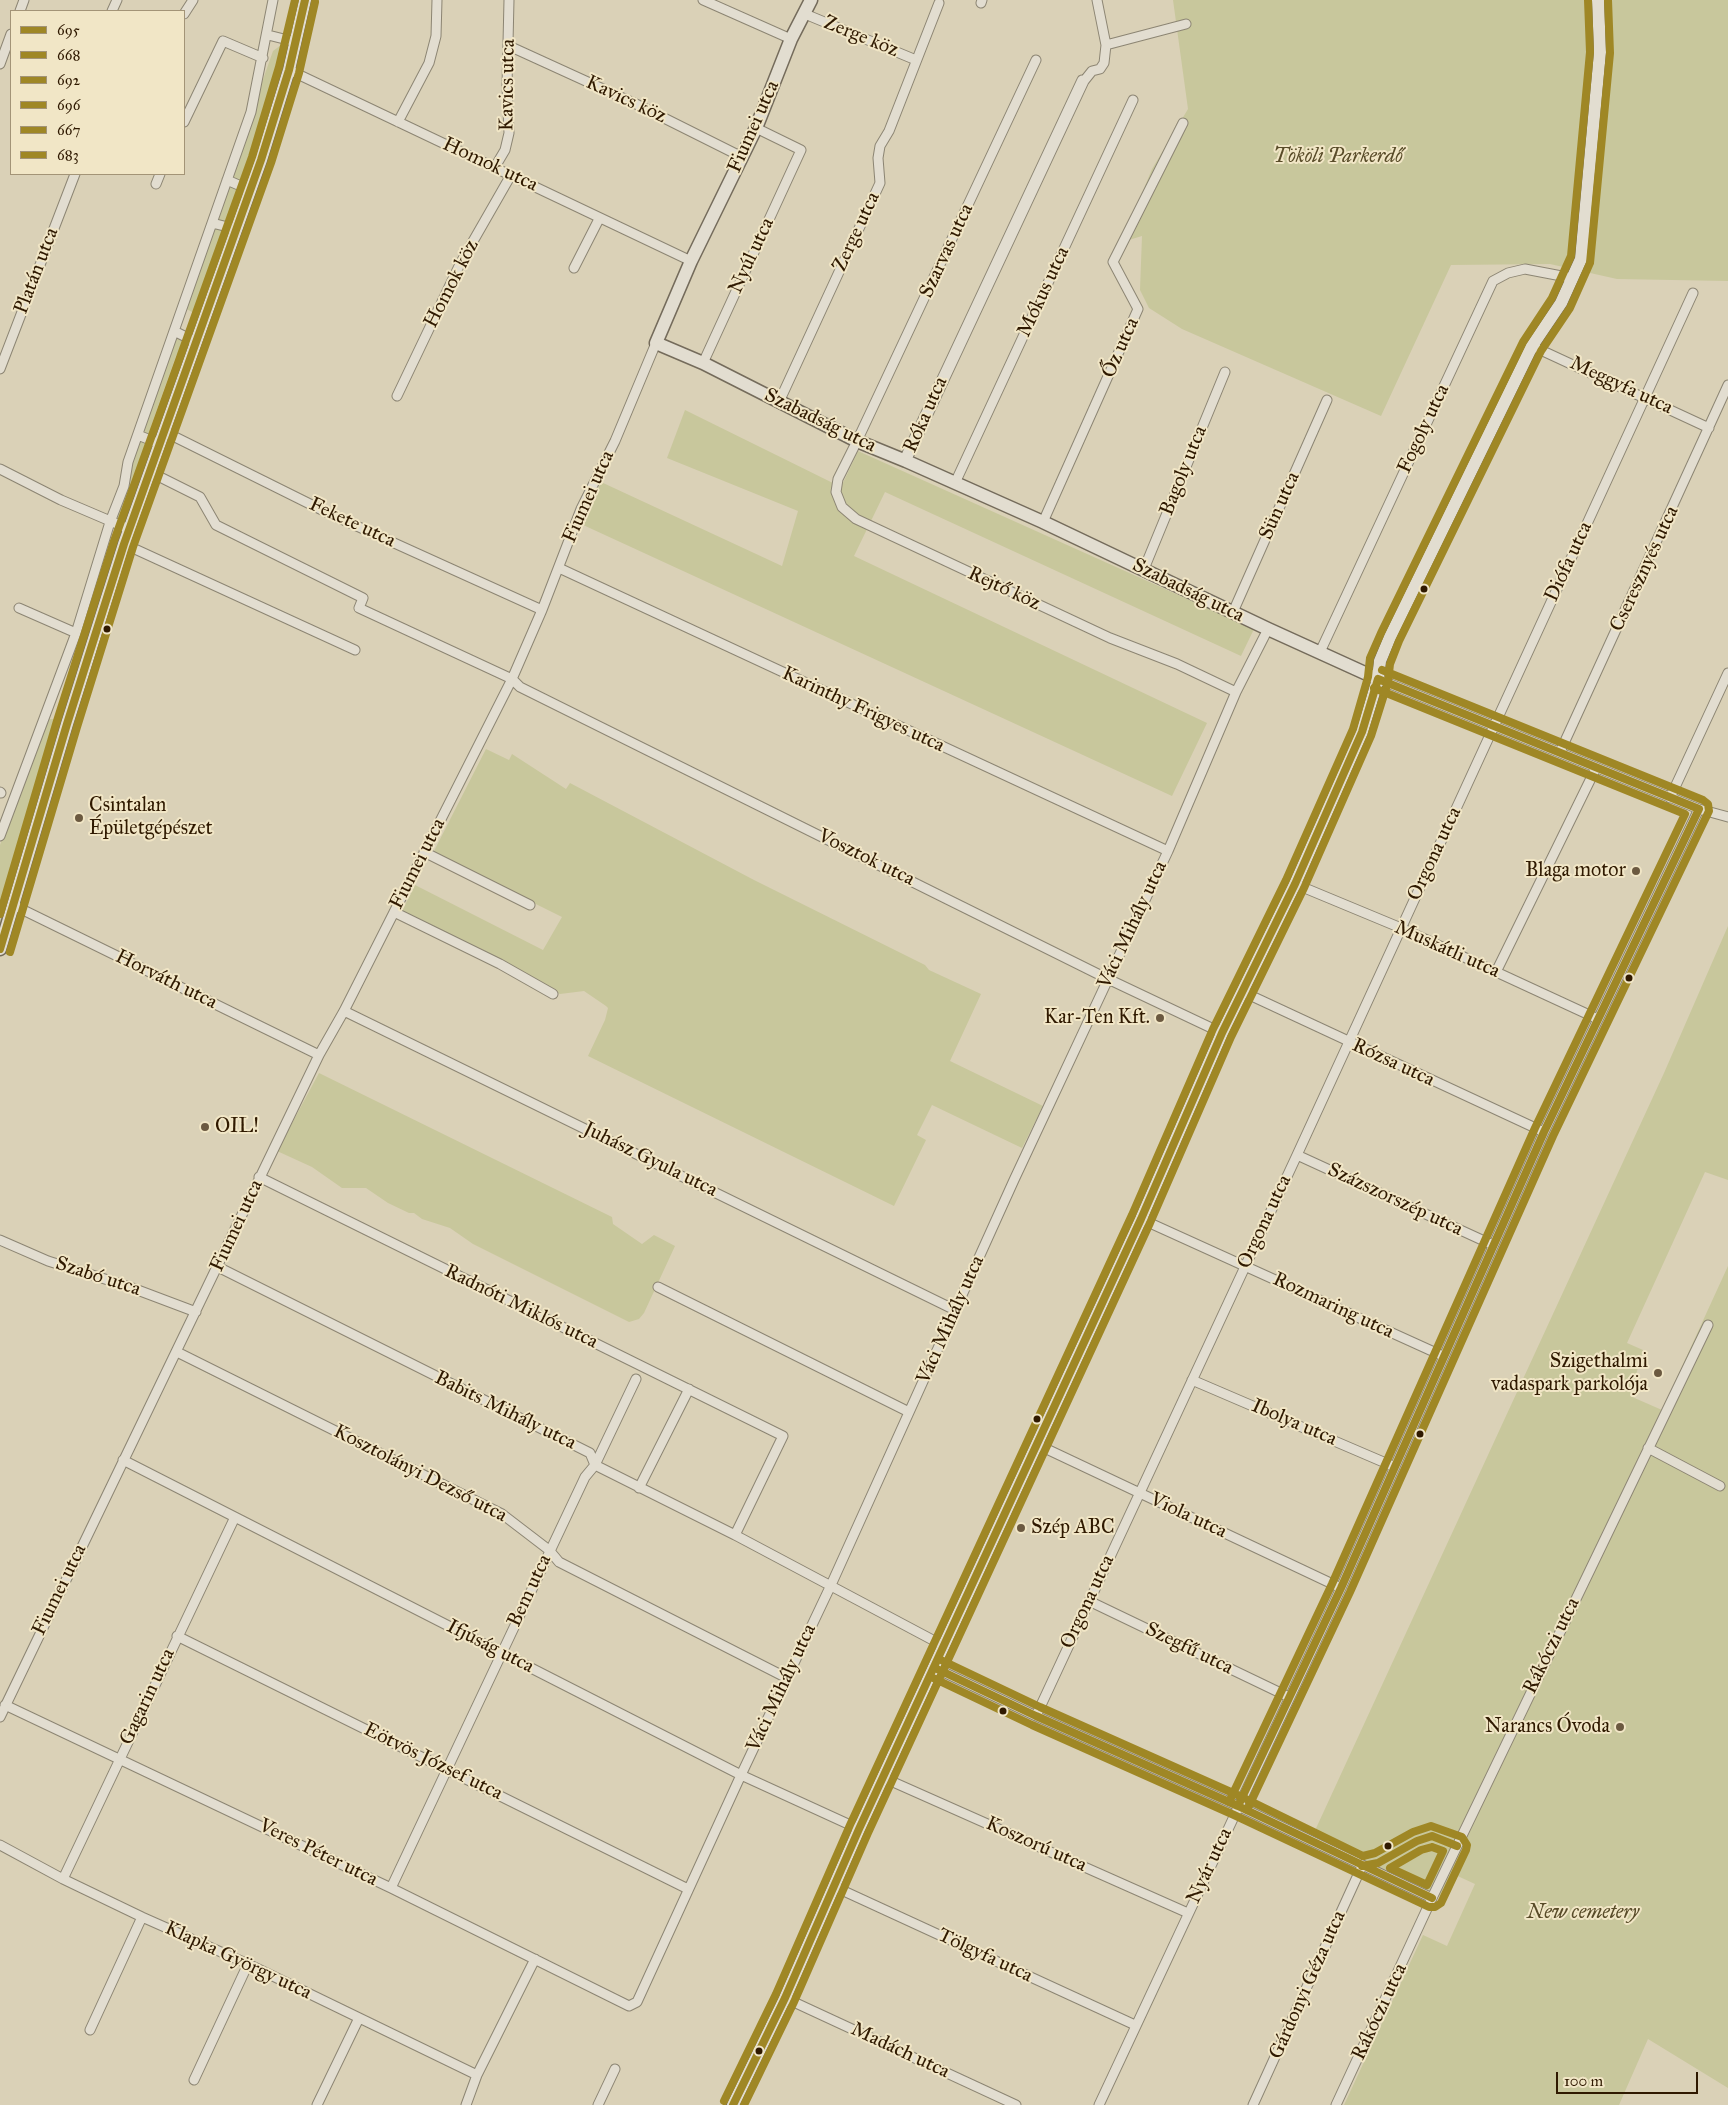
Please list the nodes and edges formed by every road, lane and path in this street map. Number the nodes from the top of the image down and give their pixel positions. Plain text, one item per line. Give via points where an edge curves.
1 (193, 0) edge
2 (273, 0) edge
3 (305, 0) edge
4 (437, 0) edge
5 (508, 0) edge
6 (703, 0) edge
7 (811, 0) edge
8 (1097, 0) edge
9 (1598, 0) edge
10 (939, 3) dead end
11 (185, 12) edge
12 (805, 14) junction
13 (1186, 24) dead end
14 (268, 35) junction
15 (10, 37) edge
16 (791, 39) junction
17 (296, 42) junction
18 (1106, 45) junction
19 (509, 46) junction
20 (263, 58) junction
21 (916, 60) junction
22 (1036, 60) dead end
23 (0, 64) edge
24 (289, 70) junction
25 (1133, 100) dead end
26 (185, 120) edge
27 (398, 122) junction
28 (1183, 123) dead end
29 (756, 128) junction
30 (742, 157) junction
31 (495, 167) junction
32 (75, 175) edge
33 (160, 175) edge
34 (511, 175) junction
35 (227, 180) junction
36 (156, 184) dead end
37 (250, 190) junction
38 (599, 219) junction
39 (212, 223) junction
40 (236, 229) junction
41 (690, 261) junction
42 (574, 268) dead end
43 (1572, 278) junction
44 (1693, 293) dead end
45 (174, 331) junction
46 (196, 342) junction
47 (656, 343) junction
48 (1532, 346) junction
49 (702, 363) junction
50 (0, 369) edge
51 (1225, 372) dead end
52 (1728, 385) edge
53 (396, 396) dead end
54 (1645, 397) junction
55 (1327, 400) dead end
56 (779, 402) junction
57 (1709, 428) junction
58 (138, 435) junction
59 (162, 438) junction
60 (857, 441) junction
61 (906, 460) junction
62 (0, 469) edge
63 (150, 472) junction
64 (955, 483) junction
65 (110, 522) junction
66 (1043, 522) junction
67 (129, 529) junction
68 (124, 544) junction
69 (558, 568) junction
70 (1144, 570) junction
71 (19, 608) dead end
72 (542, 610) junction
73 (1233, 612) junction
74 (1268, 629) junction
75 (76, 632) junction
76 (355, 650) dead end
77 (1320, 652) junction
78 (1728, 673) edge
79 (512, 679) junction
80 (1378, 679) junction
81 (1236, 692) junction
82 (1494, 727) junction
83 (1560, 752) junction
84 (1596, 768) junction
85 (1670, 798) junction
86 (1699, 809) junction
87 (1728, 817) edge
88 (0, 836) edge
89 (1168, 851) junction
90 (424, 852) junction
91 (1295, 884) junction
92 (530, 904) dead end
93 (13, 905) junction
94 (394, 912) junction
95 (1401, 928) junction
96 (0, 949) edge
97 (1496, 972) junction
98 (1108, 979) junction
99 (1243, 992) junction
100 (553, 994) dead end
101 (344, 1011) junction
102 (1598, 1019) junction
103 (1222, 1033) junction
104 (1349, 1042) junction
105 (319, 1055) junction
106 (1544, 1132) junction
107 (1297, 1155) junction
108 (259, 1177) junction
109 (1141, 1219) junction
110 (0, 1240) edge
111 (1493, 1246) junction
112 (1244, 1265) junction
113 (218, 1267) junction
114 (658, 1287) dead end
115 (955, 1310) junction
116 (196, 1312) junction
117 (1708, 1324) dead end
118 (177, 1352) junction
119 (1443, 1356) junction
120 (636, 1379) dead end
121 (1192, 1380) junction
122 (689, 1390) junction
123 (909, 1412) junction
124 (1036, 1444) junction
125 (1648, 1448) junction
126 (123, 1460) junction
127 (595, 1465) junction
128 (1395, 1467) junction
129 (1720, 1486) dead end
130 (639, 1488) junction
131 (1138, 1493) junction
132 (235, 1516) junction
133 (735, 1535) junction
134 (550, 1550) junction
135 (831, 1585) junction
136 (1341, 1588) junction
137 (1090, 1601) junction
138 (177, 1636) junction
139 (944, 1646) junction
140 (501, 1654) junction
141 (935, 1668) junction
142 (787, 1678) junction
143 (1289, 1697) junction
144 (5, 1704) junction
145 (0, 1716) edge
146 (1036, 1716) junction
147 (120, 1758) junction
148 (447, 1770) junction
149 (741, 1775) junction
150 (884, 1778) junction
151 (1238, 1806) junction
152 (859, 1829) junction
153 (0, 1845) edge
154 (1362, 1866) junction
155 (62, 1879) junction
156 (835, 1887) junction
157 (391, 1888) junction
158 (688, 1889) junction
159 (1432, 1898) junction
160 (1188, 1913) junction
161 (142, 1917) junction
162 (535, 1959) junction
163 (248, 1964) junction
164 (785, 1998) junction
165 (629, 2006) joint
166 (360, 2018) junction
167 (1135, 2025) junction
168 (90, 2030) dead end
169 (615, 2069) dead end
170 (477, 2075) junction
171 (194, 2080) dead end
172 (317, 2105) edge
173 (466, 2105) edge
174 (598, 2105) edge
175 (734, 2105) edge
176 (1016, 2105) edge
177 (1099, 2105) edge
178 (1253, 2105) edge
179 (1336, 2105) edge

1 - 11 street
2 - 14 street
3 - 17 street
4 - 27 street via 436,36 429,63
5 - 19 street, Kavics utca
6 - 16 street
7 - 12 street, Fiumei utca
8 - 18 street
9 - 43 street via 1600,52 1581,259
10 - 21 street, Zerge utca
12 - 16 street, Fiumei utca
12 - 21 street, Zerge köz
13 - 18 street
14 - 17 street
14 - 20 street
15 - 23 street
16 - 29 street, Fiumei utca
17 - 24 street
18 - 61 street, Róka utca via 1104,63 1082,80
19 - 30 street, Kavics köz
19 - 31 street, Kavics utca via 509,133 505,150
20 - 26 street via 223,41
20 - 35 street via 251,112
21 - 56 street, Zerge utca via 889,131 880,146 880,183
22 - 60 street, Szarvas utca
24 - 27 street, Homok utca
24 - 37 street
25 - 64 street, Mókus utca
27 - 31 street, Homok utca
28 - 66 street, Őz utca via 1113,262 1138,309
29 - 30 street, Fiumei utca
29 - 49 street, Nyúl utca via 801,150
30 - 41 street, Fiumei utca
31 - 34 street, Homok utca
32 - 50 street, Platán utca
33 - 36 street
34 - 38 street, Homok utca
34 - 53 street, Homok köz via 460,264
35 - 37 street
35 - 39 street
37 - 40 street
38 - 41 street, Homok utca
38 - 42 street
39 - 40 street
39 - 45 street
40 - 46 street
41 - 47 street, Fiumei utca
43 - 48 street via 1561,303
43 - 77 street, Fogoly utca via 1525,269 1493,281
44 - 54 street, Diófa utca
45 - 46 street
45 - 58 street
46 - 59 street
47 - 49 street, Szabadság utca
47 - 69 street, Fiumei utca
48 - 54 street, Meggyfa utca
48 - 80 street via 1390,636 1380,661
49 - 56 street, Szabadság utca
51 - 70 street, Bagoly utca
52 - 57 street, Cseresznyés utca
54 - 57 street, Meggyfa utca
54 - 82 street, Diófa utca
55 - 73 street, Sün utca
56 - 60 street, Szabadság utca
57 - 83 street, Cseresznyés utca
58 - 59 street, Fekete utca
58 - 65 street
59 - 63 street
59 - 72 street, Fekete utca
60 - 61 street, Szabadság utca
60 - 81 street, Rejtő köz via 838,479 836,492 842,507 856,519 1110,638
61 - 64 street, Szabadság utca
62 - 65 street
63 - 67 street
63 - 79 street, Vosztok utca via 200,497 216,525 363,598 359,608
64 - 66 street, Szabadság utca
65 - 67 street
65 - 75 street
66 - 70 street, Szabadság utca
67 - 68 street
68 - 76 street
68 - 93 street
69 - 72 street, Fiumei utca
69 - 89 street, Karinthy Frigyes utca
70 - 73 street, Szabadság utca
71 - 75 street
72 - 79 street, Fiumei utca
73 - 74 street, Szabadság utca
74 - 77 street, Szabadság utca
74 - 81 street, Váci Mihály utca
75 - 88 street
77 - 80 street, Szabadság utca
78 - 85 street
79 - 90 street, Fiumei utca
79 - 98 street, Vosztok utca via 520,687
80 - 82 street, Szabadság utca
80 - 91 street via 1362,732
81 - 89 street, Váci Mihály utca
82 - 83 street, Szabadság utca
82 - 95 street, Orgona utca
83 - 84 street, Szabadság utca
84 - 85 street, Szabadság utca
84 - 97 street
85 - 86 street, Szabadság utca
86 - 87 street, Szabadság utca
86 - 102 street, Nyár utca
89 - 98 street, Váci Mihály utca
90 - 92 street
90 - 94 street, Fiumei utca
91 - 95 street, Muskátli utca
91 - 99 street
93 - 96 street
93 - 105 street, Horváth utca
94 - 100 street
94 - 101 street, Fiumei utca
95 - 97 street, Muskátli utca
95 - 104 street, Orgona utca
97 - 102 street, Muskátli utca
98 - 103 street, Vosztok utca
98 - 115 street, Váci Mihály utca
99 - 103 street
99 - 104 street, Rózsa utca
101 - 105 street, Fiumei utca
101 - 115 street, Juhász Gyula utca
102 - 106 street, Nyár utca
103 - 109 street
104 - 106 street, Rózsa utca
104 - 107 street, Orgona utca
105 - 108 street, Fiumei utca
106 - 111 street, Nyár utca
107 - 111 street, Százszorszép utca
107 - 112 street, Orgona utca
108 - 113 street, Fiumei utca
108 - 122 street, Radnóti Miklós utca
109 - 112 street, Rozmaring utca
109 - 124 street
110 - 116 street, Szabó utca via 48,1261
111 - 119 street, Nyár utca
112 - 119 street, Rozmaring utca
112 - 121 street, Orgona utca
113 - 116 street, Fiumei utca
113 - 127 street, Babits Mihály utca via 590,1453
114 - 123 street
115 - 123 street, Váci Mihály utca
116 - 118 street, Fiumei utca
117 - 125 street, Rákóczi utca
118 - 126 street, Fiumei utca
118 - 134 street, Kosztolányi Dezső utca via 502,1514
119 - 128 street, Nyár utca
120 - 127 street, Bem utca
121 - 128 street, Ibolya utca
121 - 131 street, Orgona utca
122 - 130 street
122 - 133 street, Radnóti Miklós utca via 783,1436
123 - 135 street, Váci Mihály utca
124 - 131 street, Viola utca
124 - 139 street
125 - 129 street
125 - 159 street, Rákóczi utca
126 - 132 street, Ifjúság utca
126 - 144 street, Fiumei utca
127 - 130 street, Babits Mihály utca
127 - 134 street, Bem utca via 585,1476
128 - 136 street, Nyár utca
130 - 133 street, Babits Mihály utca
131 - 136 street, Viola utca
131 - 137 street, Orgona utca
132 - 138 street, Gagarin utca
132 - 140 street, Ifjúság utca
133 - 135 street, Babits Mihály utca
134 - 140 street, Bem utca
134 - 142 street, Kosztolányi Dezső utca via 559,1562
135 - 139 street, Babits Mihály utca
135 - 142 street, Váci Mihály utca
136 - 143 street, Nyár utca
137 - 143 street, Szegfű utca
137 - 146 street, Orgona utca
138 - 147 street, Gagarin utca
138 - 148 street, Eötvös József utca
139 - 141 street
140 - 148 street, Bem utca
140 - 149 street, Ifjúság utca
141 - 146 street
141 - 150 street
142 - 149 street, Váci Mihály utca
143 - 151 street, Nyár utca
144 - 145 street, Fiumei utca
144 - 147 street, Veres Péter utca
146 - 151 street
147 - 155 street, Gagarin utca
147 - 157 street, Veres Péter utca
148 - 157 street, Bem utca
148 - 158 street, Eötvös József utca
149 - 152 street, Ifjúság utca
149 - 158 street, Váci Mihály utca
150 - 152 street
150 - 160 street, Koszorú utca
151 - 154 street
151 - 160 street, Nyár utca
152 - 156 street
153 - 155 street, Klapka György utca
154 - 159 street
154 - 178 street, Gárdonyi Géza utca
155 - 161 street, Klapka György utca
156 - 164 street
156 - 167 street, Tölgyfa utca
157 - 162 street, Veres Péter utca
158 - 165 street, Váci Mihály utca via 637,2002
159 - 179 street, Rákóczi utca
160 - 167 street, Nyár utca
161 - 163 street, Klapka György utca
161 - 168 street
162 - 165 street, Veres Péter utca
162 - 170 street
163 - 166 street, Klapka György utca
163 - 171 street
164 - 175 street
164 - 176 street, Madách utca
166 - 170 street, Klapka György utca
166 - 172 street
167 - 177 street, Nyár utca
169 - 174 street
170 - 173 street

